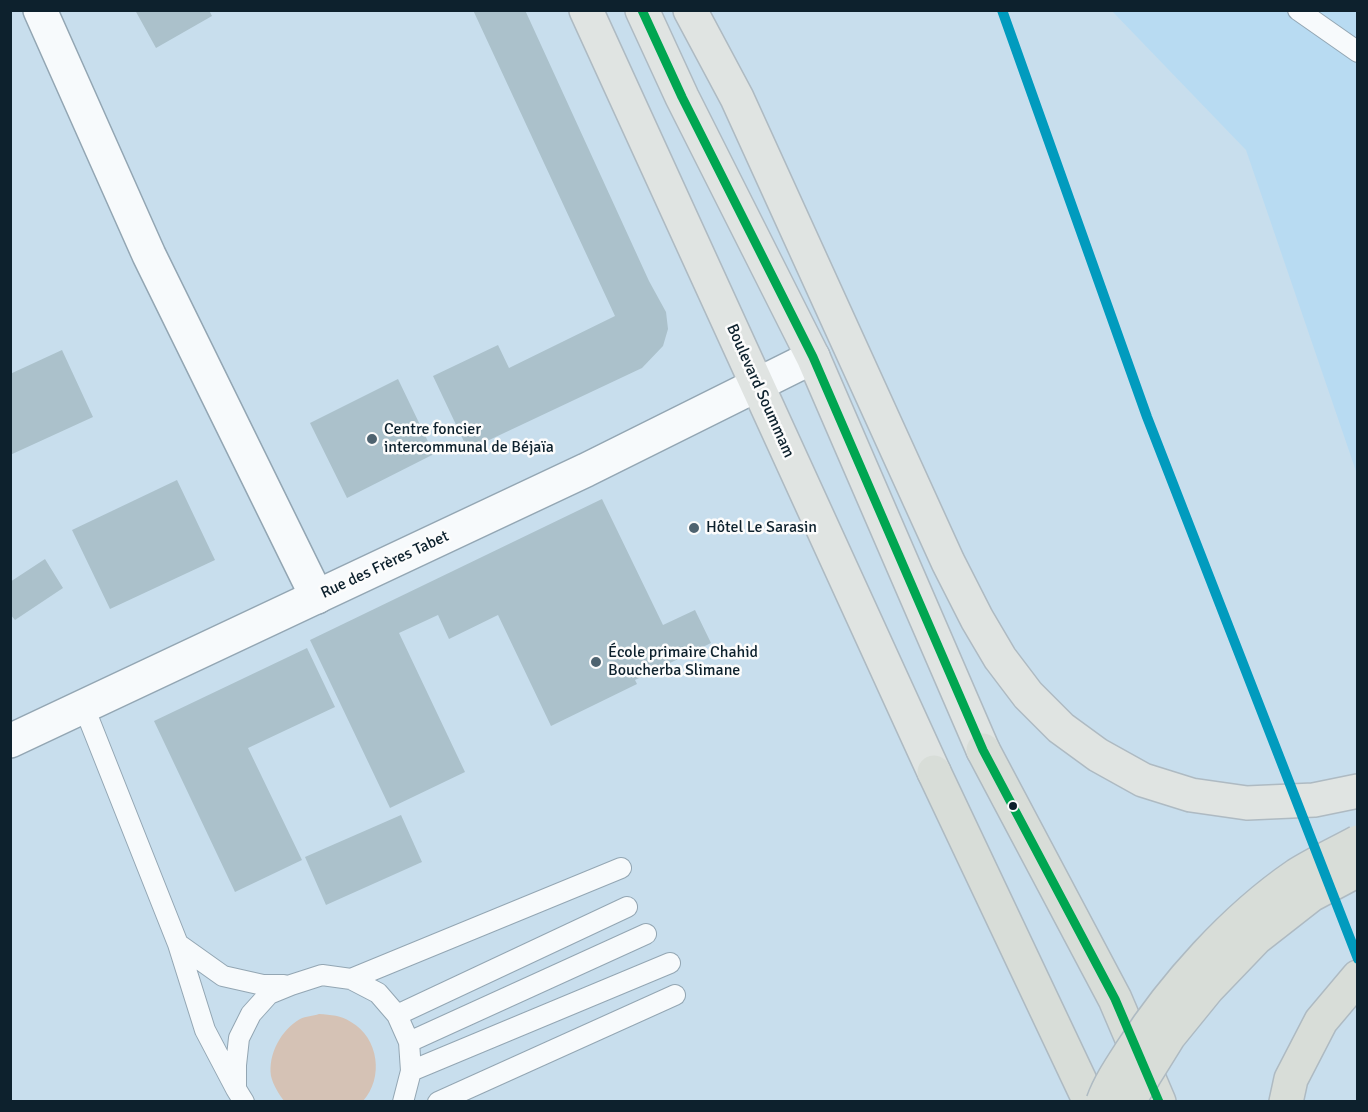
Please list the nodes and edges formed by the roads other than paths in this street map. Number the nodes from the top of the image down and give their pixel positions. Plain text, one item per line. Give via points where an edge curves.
1 (40, 10) edge
2 (586, 10) edge
3 (642, 10) edge
4 (690, 10) edge
5 (1298, 10) edge
6 (1358, 52) edge
7 (813, 357) junction
8 (757, 385) junction
9 (316, 597) junction
10 (84, 706) junction
11 (10, 741) edge
12 (983, 750) joint
13 (934, 772) joint
14 (1358, 791) edge
15 (1358, 842) edge
16 (621, 868) dead end
17 (1358, 870) edge
18 (627, 907) dead end
19 (646, 934) dead end
20 (178, 944) junction
21 (670, 963) dead end
22 (1358, 977) edge
23 (351, 980) junction
24 (291, 985) junction
25 (675, 995) dead end
26 (397, 1015) junction
27 (409, 1042) junction
28 (411, 1071) junction
29 (240, 1095) edge
30 (403, 1101) edge
31 (438, 1101) edge
32 (1090, 1101) edge
33 (1102, 1101) edge
34 (1128, 1101) edge
35 (1159, 1101) edge
36 (1286, 1101) edge

1 - 9 street via 149,255
2 - 8 main road, Boulevard Soummam
3 - 7 main road via 681,97
4 - 14 main road via 737,98 948,562 1000,658 1028,695 1061,728 1098,755 1143,780 1191,795 1247,803 1314,800
5 - 6 lane
7 - 8 street, Rue des Frères Tabet
7 - 12 main road
8 - 9 street, Rue des Frères Tabet
8 - 13 main road, Boulevard Soummam
9 - 10 street, Rue des Frères Tabet
10 - 11 street, Rue des Frères Tabet
10 - 20 lane
12 - 35 highway via 1115,999
13 - 32 highway
15 - 33 highway, bridge via 1298,875 1240,920 1149,1022
16 - 23 lane
17 - 34 highway, bridge via 1311,895 1256,938 1169,1036
18 - 26 lane
19 - 27 lane
20 - 24 lane via 223,976 263,985
20 - 29 lane via 205,1030
21 - 28 lane
22 - 36 highway via 1322,1021 1291,1079
23 - 24 lane via 322,975
23 - 26 lane via 378,993
24 - 29 lane via 269,994 251,1014 239,1038 236,1065
25 - 31 lane
26 - 27 lane
27 - 28 lane
28 - 30 lane

